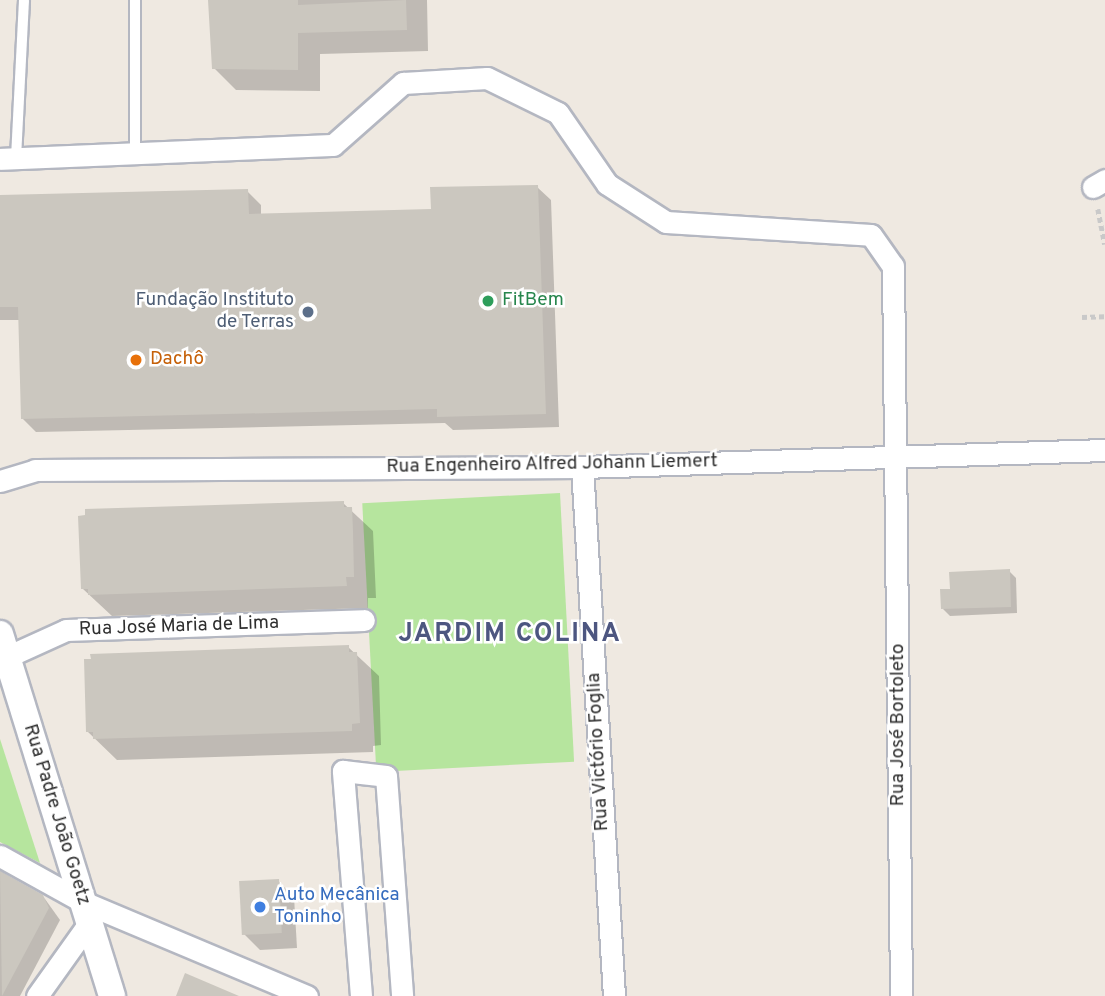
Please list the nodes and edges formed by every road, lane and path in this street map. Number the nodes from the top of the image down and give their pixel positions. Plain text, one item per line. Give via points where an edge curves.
1 (24, 0) edge
2 (135, 0) edge
3 (135, 153) junction
4 (8, 158) edge
5 (1099, 184) edge
6 (1105, 244) edge
7 (1105, 316) edge
8 (1082, 317) dead end
9 (1105, 450) edge
10 (897, 455) junction
11 (582, 467) junction
12 (0, 481) edge
13 (364, 620) dead end
14 (2, 650) edge
15 (0, 856) edge
16 (86, 913) junction
17 (37, 996) edge
18 (112, 996) edge
19 (307, 996) edge
20 (361, 996) edge
21 (402, 996) edge
22 (614, 996) edge
23 (901, 996) edge

1 - 4 lane
2 - 3 lane
3 - 4 street
3 - 10 street, Rua José Bortoleto via 334,145 403,83 487,78 558,113 607,184 666,222 871,235 892,266
5 - 6 path
7 - 8 path
9 - 10 street, Rua Engenheiro Alfred Johann Liemert
10 - 11 street, Rua Engenheiro Alfred Johann Liemert
10 - 23 street, Rua José Bortoleto
11 - 12 street, Rua Engenheiro Alfred Johann Liemert via 35,470
11 - 22 street, Rua Victório Foglia
13 - 14 street, Rua José Maria de Lima via 66,630
14 - 16 street, Rua Padre João Goetz
15 - 16 street
16 - 17 street
16 - 18 street, Rua Padre João Goetz
16 - 19 street
20 - 21 street via 343,771 386,776

